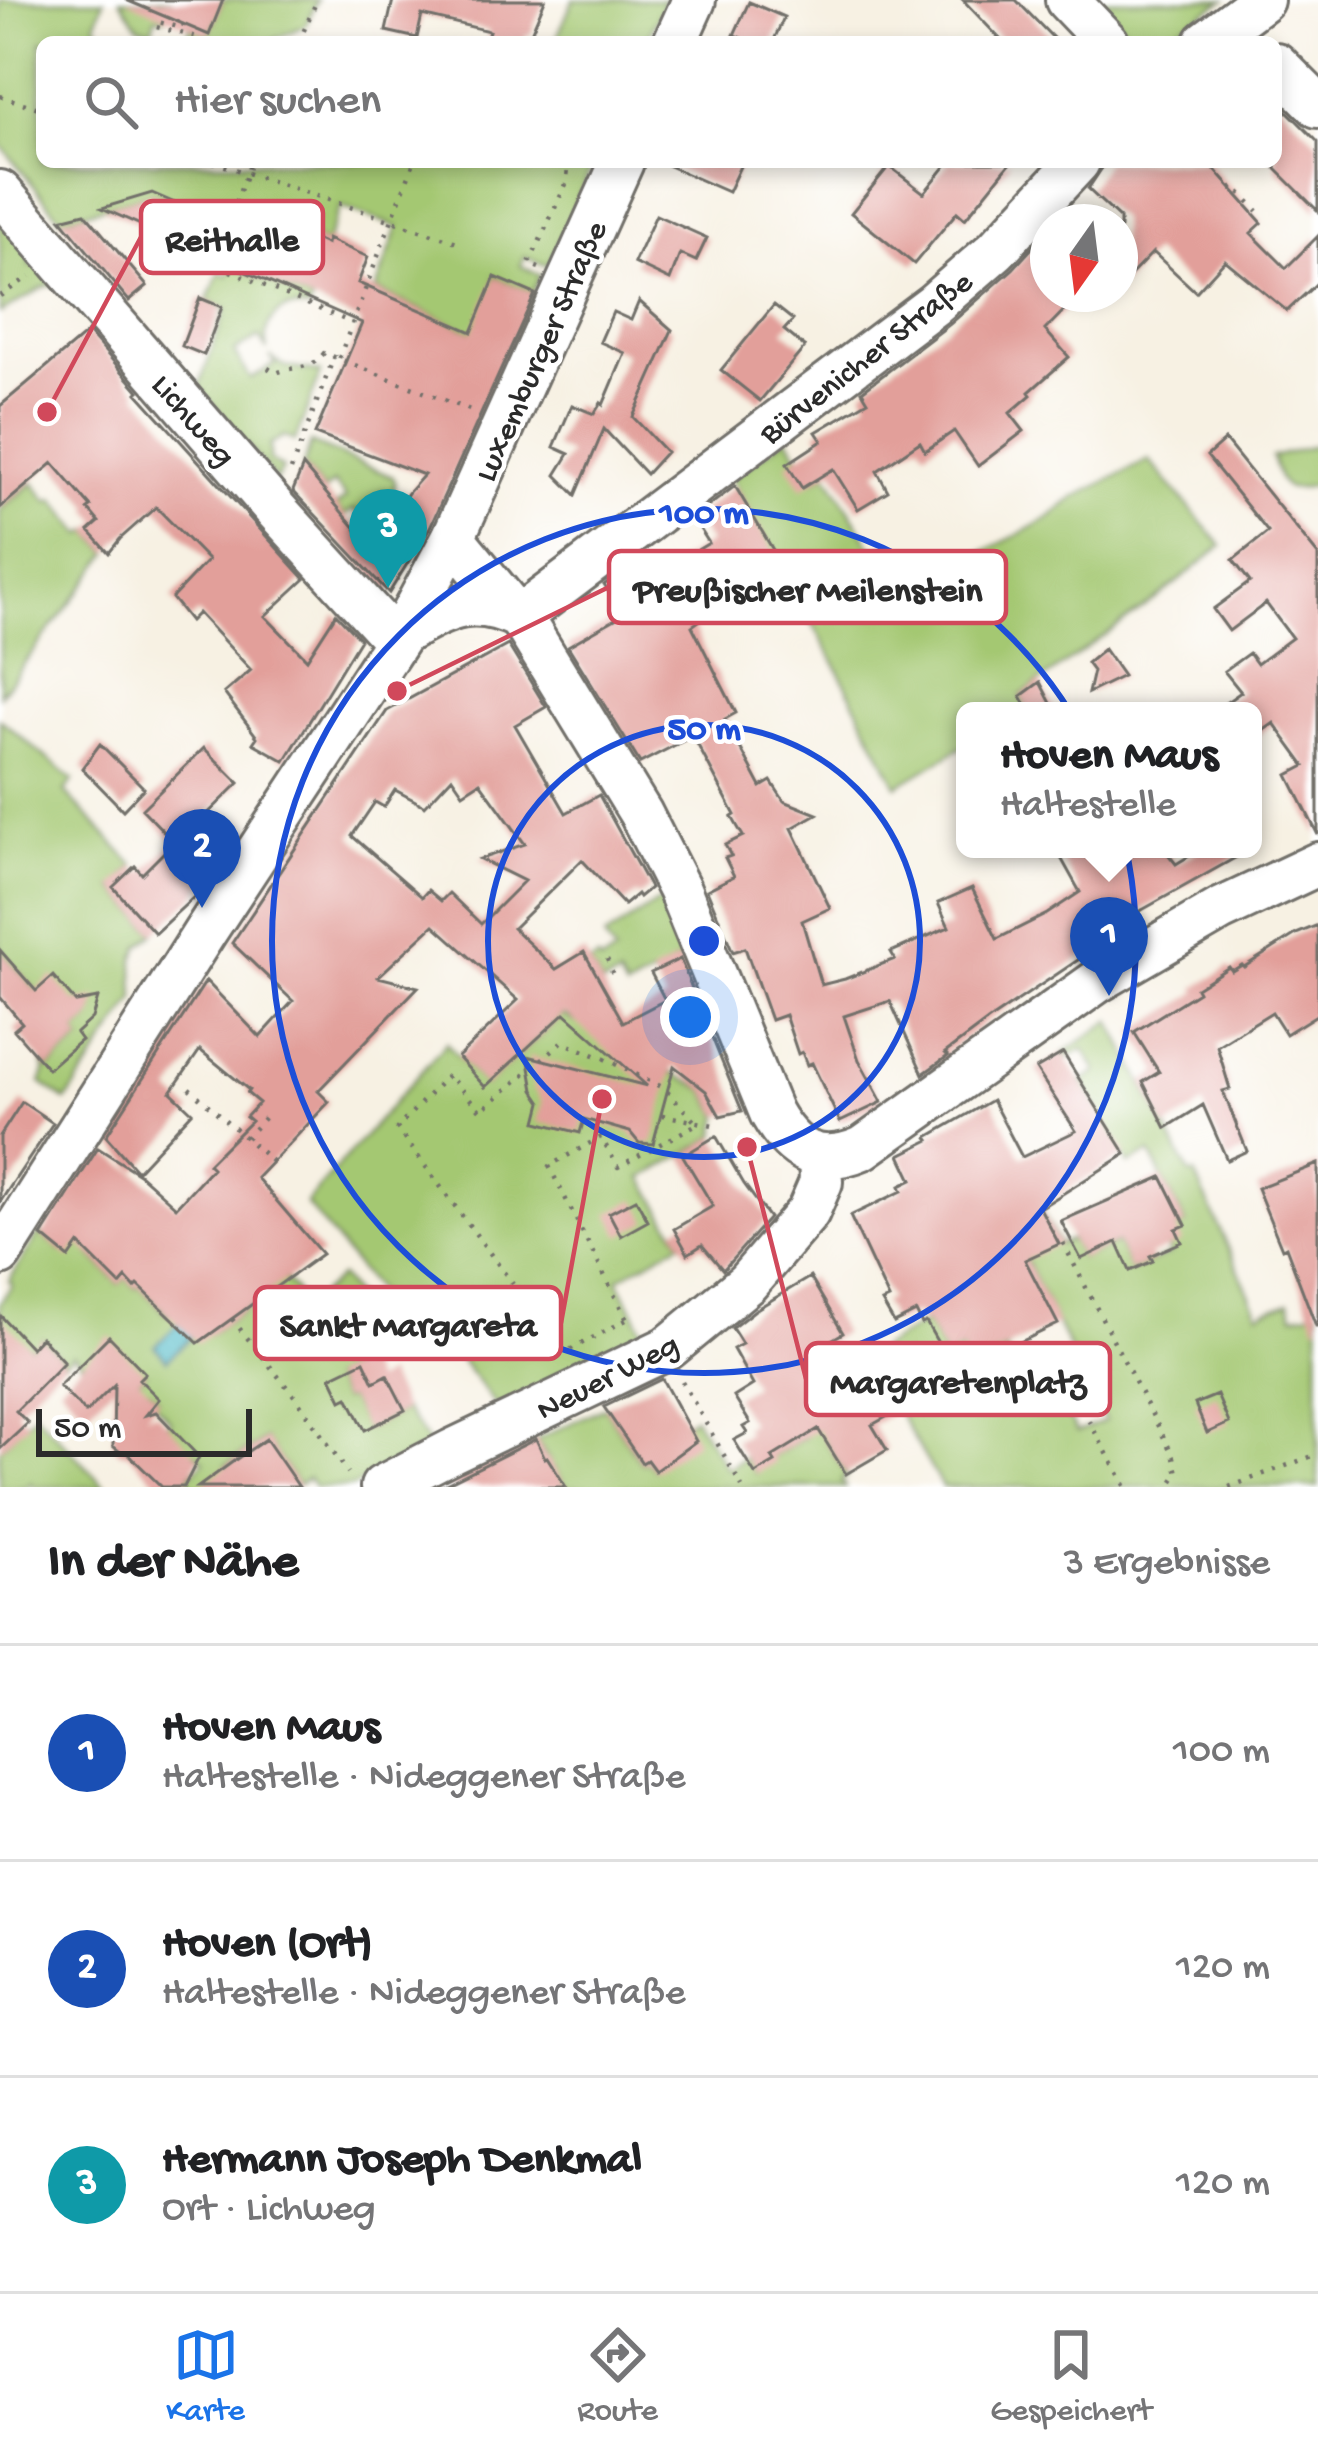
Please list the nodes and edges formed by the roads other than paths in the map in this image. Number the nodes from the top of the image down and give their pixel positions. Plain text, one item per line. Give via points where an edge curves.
1 (694, 0) edge
2 (1067, 0) edge
3 (678, 36) edge
4 (1100, 36) edge
5 (1282, 70) edge
6 (1318, 106) edge
7 (619, 168) edge
8 (1072, 168) edge
9 (0, 192) edge
10 (453, 538) junction
11 (519, 616) junction
12 (399, 637) junction
13 (1318, 864) edge
14 (820, 1156) junction
15 (0, 1254) edge
16 (382, 1487) edge

1 - 3 street
2 - 4 street
5 - 6 street
7 - 10 street, Luxemburger Straße
8 - 11 street, Bürvenicher Straße via 932,305
9 - 12 street, Lichweg via 276,510
10 - 11 street
10 - 12 street, Luxemburger Straße
11 - 12 street via 469,604
11 - 14 street via 662,855 777,1123 800,1149
12 - 15 street, Luxemburger Straße
13 - 14 street via 1098,981 862,1148
14 - 16 street, Neuer Weg via 821,1182 808,1212 764,1266 650,1339

